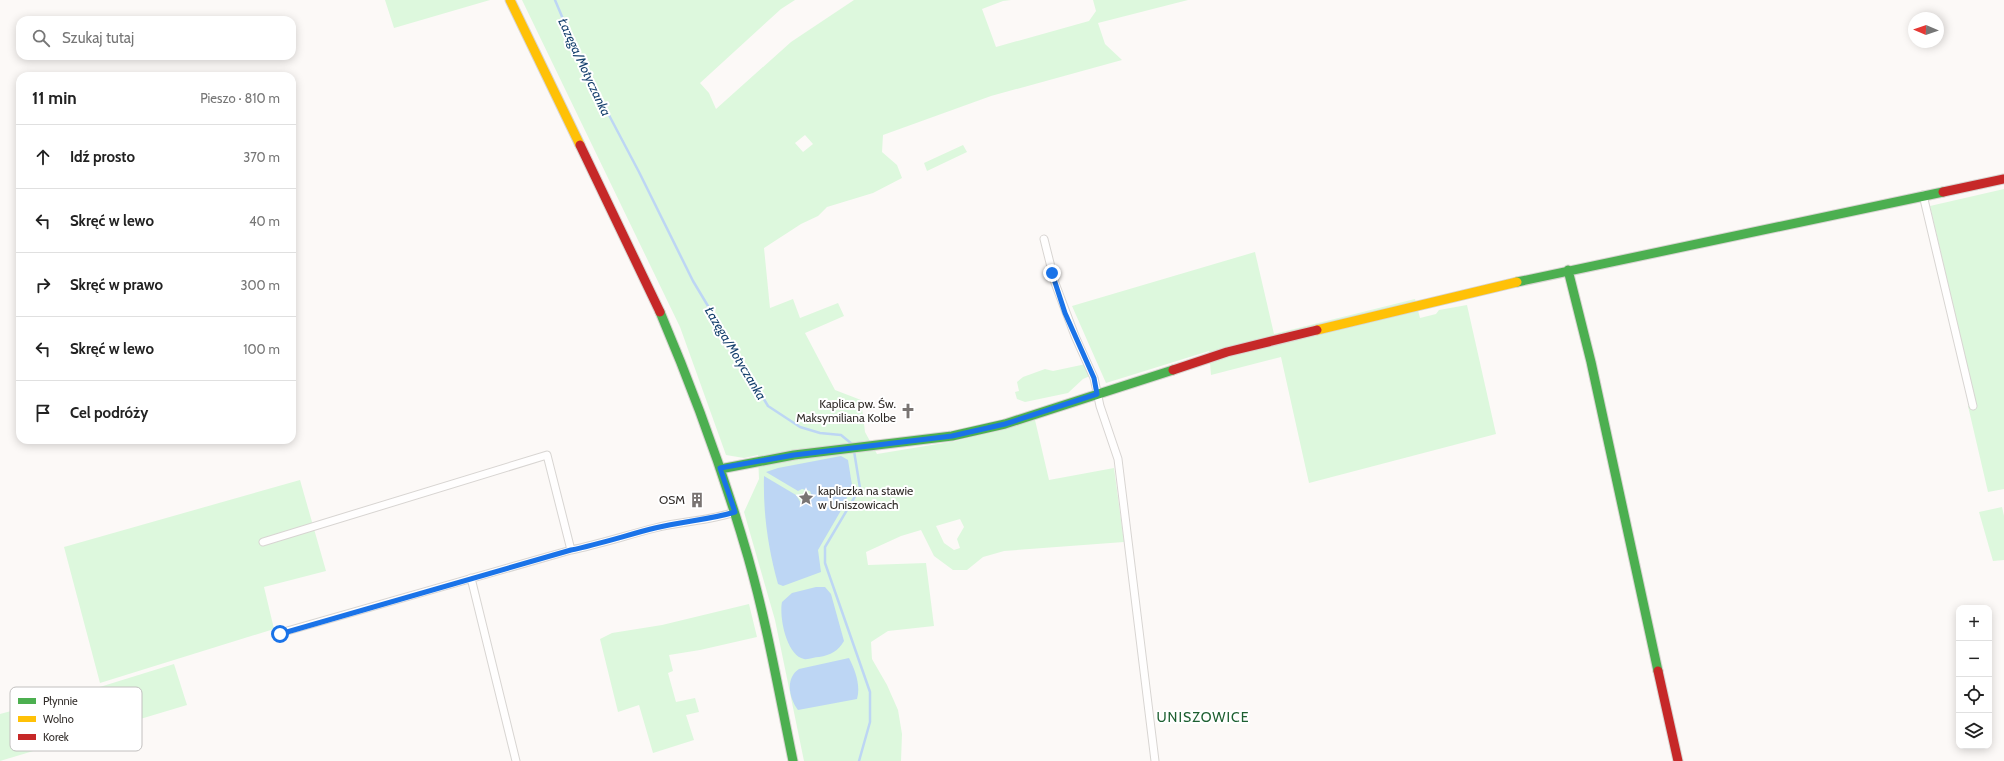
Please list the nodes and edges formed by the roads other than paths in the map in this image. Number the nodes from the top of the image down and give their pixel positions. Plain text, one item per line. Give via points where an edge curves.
1 (510, 0) edge
2 (2004, 179) edge
3 (1923, 195) junction
4 (1044, 239) dead end
5 (1568, 270) junction
6 (1097, 394) junction
7 (1973, 406) dead end
8 (720, 468) junction
9 (735, 512) junction
10 (263, 542) dead end
11 (571, 550) junction
12 (471, 578) junction
13 (280, 634) dead end
14 (516, 761) edge
15 (793, 761) edge
16 (1155, 761) edge
17 (1678, 761) edge

1 - 8 street via 668,328 688,376
2 - 3 street
3 - 5 street
3 - 7 street
4 - 6 street via 1055,283 1070,325 1094,378
5 - 6 street via 1227,352
5 - 17 street via 1591,362
6 - 8 street via 1005,424 952,436 844,448
6 - 16 street via 1118,459
8 - 9 street
9 - 11 street via 721,517 656,528
9 - 15 street via 761,609
10 - 11 street via 546,455
11 - 12 street
12 - 13 street
12 - 14 street

